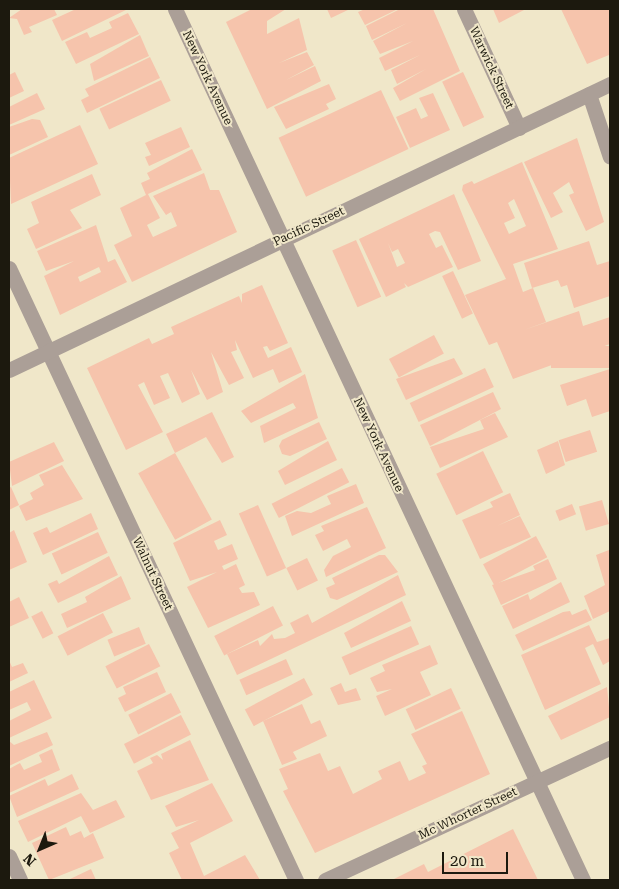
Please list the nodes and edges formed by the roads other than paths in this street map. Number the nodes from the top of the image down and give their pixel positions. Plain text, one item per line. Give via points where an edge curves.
1 (175, 9) edge
2 (464, 9) edge
3 (610, 84) edge
4 (589, 94) junction
5 (519, 128) junction
6 (610, 157) edge
7 (282, 240) junction
8 (9, 268) edge
9 (48, 352) junction
10 (9, 370) edge
11 (610, 748) edge
12 (536, 783) junction
13 (9, 856) edge
14 (20, 880) edge
15 (296, 880) edge
16 (325, 880) edge
17 (583, 880) edge

1 - 7 street, New York Avenue
2 - 5 street, Warwick Street
3 - 4 street, Pacific Street
4 - 5 street, Pacific Street
4 - 6 street
5 - 7 street, Pacific Street
7 - 9 street, Pacific Street
7 - 12 street, New York Avenue
8 - 9 street, Walnut Street
9 - 10 street, Pacific Street
9 - 15 street, Walnut Street
11 - 12 street, Mc Whorter Street
12 - 16 street, Mc Whorter Street
12 - 17 street, New York Avenue
13 - 14 street

